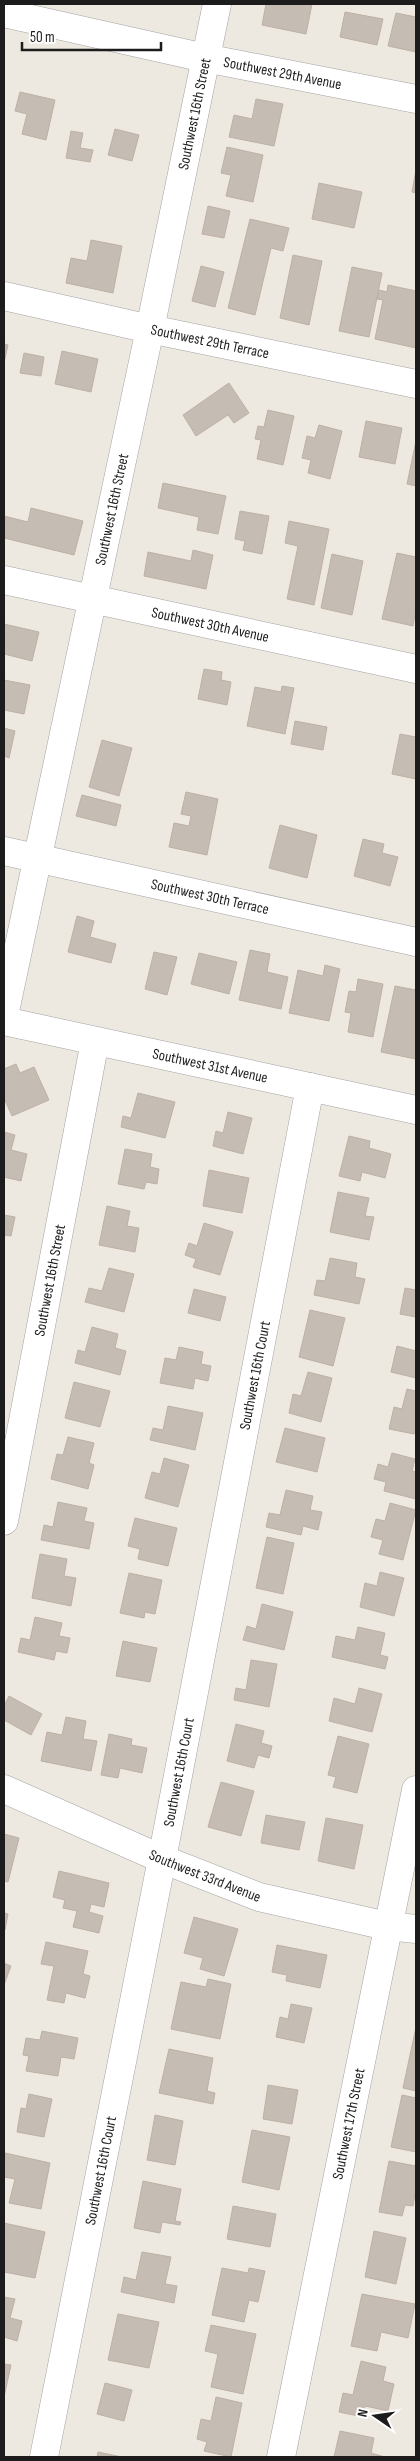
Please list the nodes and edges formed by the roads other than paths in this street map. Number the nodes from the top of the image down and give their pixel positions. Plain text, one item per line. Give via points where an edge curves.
1 (217, 4) edge
2 (4, 13) edge
3 (205, 58) junction
4 (416, 99) edge
5 (4, 296) edge
6 (150, 329) junction
7 (416, 384) edge
8 (4, 580) edge
9 (92, 600) junction
10 (416, 669) edge
11 (4, 851) edge
12 (38, 858) junction
13 (416, 942) edge
14 (4, 1016) edge
15 (4, 1021) edge
16 (95, 1041) junction
17 (310, 1087) junction
18 (416, 1110) edge
19 (4, 1521) edge
20 (4, 1789) edge
21 (416, 1790) edge
22 (162, 1859) junction
23 (387, 1926) junction
24 (416, 1929) edge
25 (44, 2457) edge
26 (281, 2457) edge

1 - 3 street, Southwest 16th Street
2 - 3 street, Southwest 29th Avenue
3 - 4 street, Southwest 29th Avenue
3 - 6 street, Southwest 16th Street
5 - 6 street, Southwest 29th Terrace
6 - 7 street, Southwest 29th Terrace
6 - 9 street, Southwest 16th Street
8 - 9 street, Southwest 30th Avenue
9 - 10 street, Southwest 30th Avenue
9 - 12 street, Southwest 16th Street
11 - 12 street, Southwest 30th Terrace
12 - 13 street, Southwest 30th Terrace
12 - 14 street, Southwest 16th Street
15 - 16 street, Southwest 31st Avenue
16 - 17 street, Southwest 31st Avenue
16 - 19 street, Southwest 16th Street
17 - 18 street, Southwest 31st Avenue
17 - 22 street, Southwest 16th Court
20 - 22 street, Southwest 33rd Avenue
21 - 23 street, Southwest 17th Street
22 - 23 street, Southwest 33rd Avenue via 259,1897
22 - 25 street, Southwest 16th Court
23 - 24 street, Southwest 33rd Avenue
23 - 26 street, Southwest 17th Street

